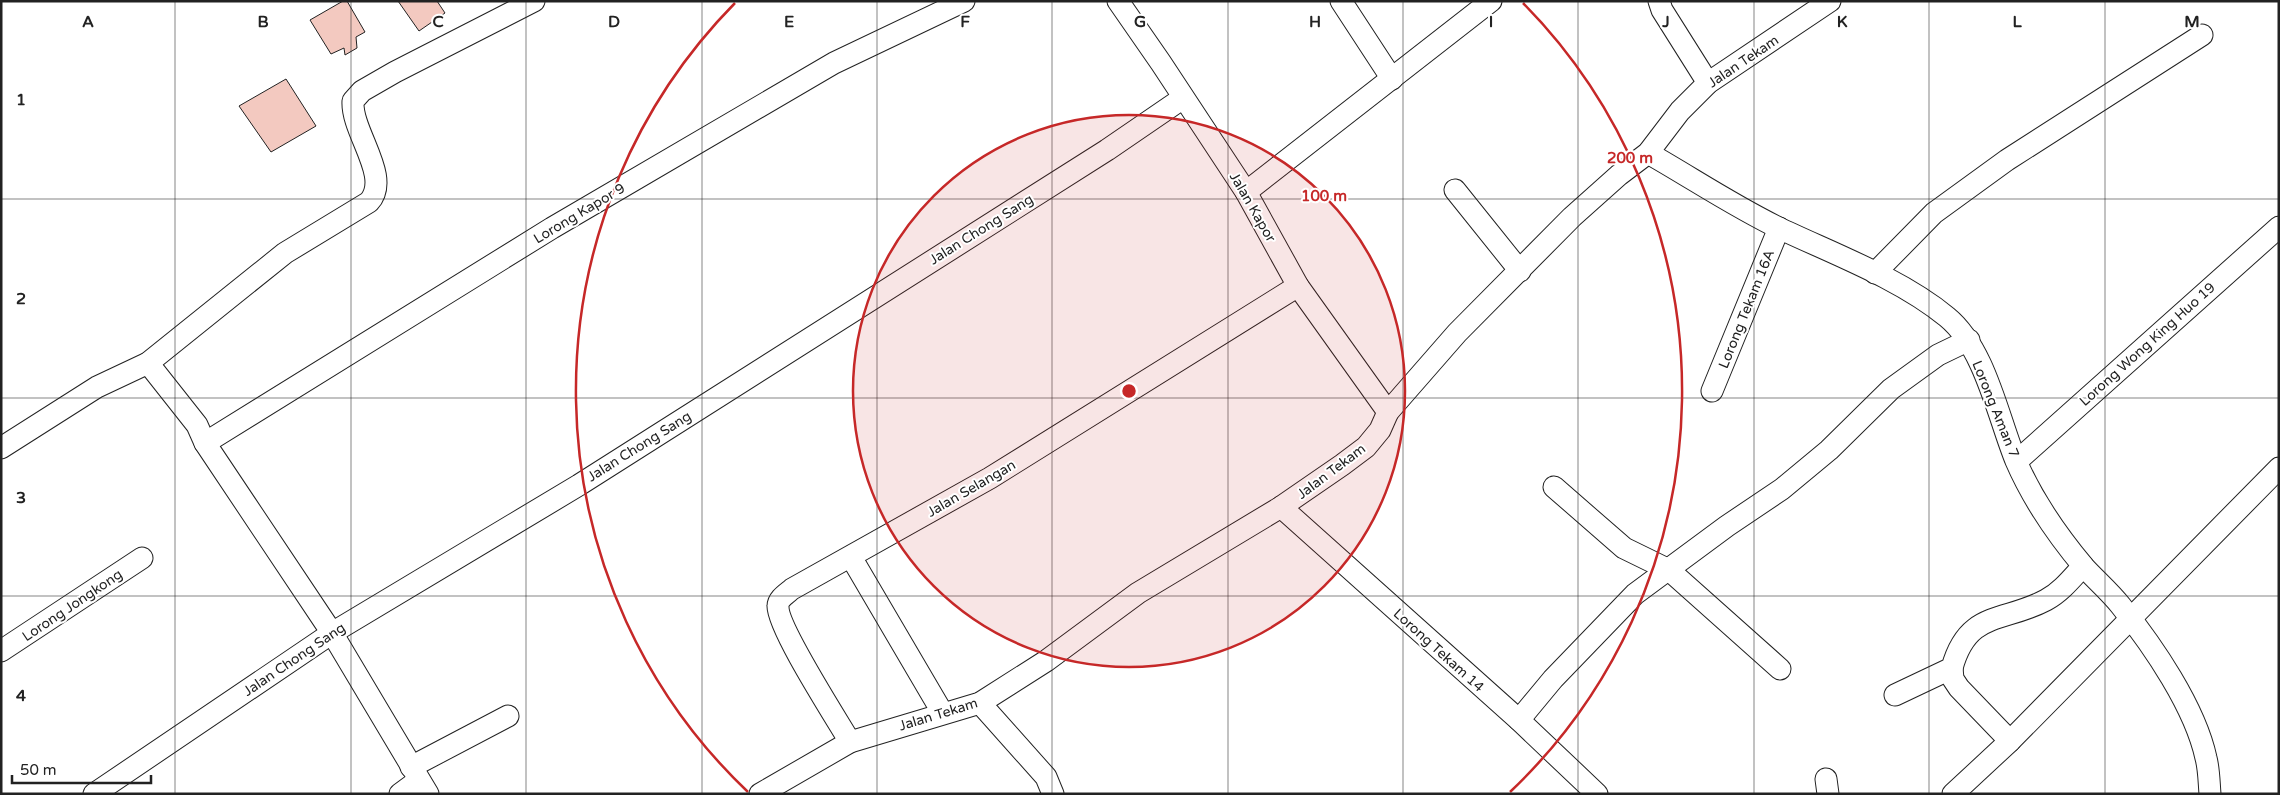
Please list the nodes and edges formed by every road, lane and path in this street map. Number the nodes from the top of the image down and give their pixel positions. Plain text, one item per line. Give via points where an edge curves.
1 (534, 1) edge
2 (964, 1) edge
3 (1118, 1) edge
4 (1341, 1) edge
5 (1491, 1) edge
6 (1659, 1) edge
7 (1830, 1) edge
8 (2202, 35) dead end
9 (1392, 79) junction
10 (1708, 83) junction
11 (1183, 98) junction
12 (1648, 153) junction
13 (1455, 190) dead end
14 (1246, 192) junction
15 (2279, 227) edge
16 (1779, 228) junction
17 (1520, 271) junction
18 (1875, 273) junction
19 (1298, 286) junction
20 (1969, 340) junction
21 (148, 363) junction
22 (1712, 391) dead end
23 (1388, 412) junction
24 (205, 443) junction
25 (1, 448) edge
26 (2016, 461) junction
27 (2279, 468) edge
28 (1554, 487) dead end
29 (1281, 508) junction
30 (851, 557) junction
31 (142, 558) dead end
32 (2083, 566) junction
33 (1669, 570) junction
34 (2129, 619) junction
35 (332, 633) junction
36 (1, 651) edge
37 (1952, 668) junction
38 (1780, 669) dead end
39 (1895, 695) dead end
40 (980, 702) junction
41 (942, 712) junction
42 (508, 716) dead end
43 (1519, 720) junction
44 (2010, 741) junction
45 (850, 742) junction
46 (419, 781) edge
47 (1585, 790) edge
48 (94, 794) edge
49 (400, 794) edge
50 (760, 794) edge
51 (1053, 794) edge
52 (1953, 794) edge
53 (2210, 794) edge

1 - 21 street via 362,91 352,101 352,110 376,174 374,196 286,254
2 - 24 street, Lorong Kapor 9 via 834,63 552,228
3 - 11 street, Jalan Kapor
4 - 9 street
5 - 9 street
6 - 10 street
7 - 10 street, Jalan Tekam
8 - 18 street via 2007,160 1934,213
9 - 14 street
10 - 12 street, Jalan Tekam via 1680,111
11 - 14 street, Jalan Kapor
11 - 35 street, Jalan Chong Sang via 1107,150 579,484
12 - 16 street, Lorong Aman 7
12 - 17 street, Jalan Tekam via 1572,217
13 - 17 street
14 - 19 street, Jalan Kapor
15 - 26 street, Lorong Wong King Huo 19
16 - 18 street, Lorong Aman 7
16 - 22 street, Lorong Tekam 16A
17 - 23 street, Jalan Tekam via 1457,333
18 - 20 street, Lorong Aman 7 via 1946,316
19 - 23 street, Jalan Kapor
19 - 30 street, Jalan Selangan via 990,478
20 - 26 street, Lorong Aman 7 via 2002,414
20 - 33 street via 1938,355 1891,389 1829,450 1789,483
21 - 24 street via 197,425
21 - 25 street via 97,387
23 - 29 street, Jalan Tekam via 1380,430 1366,447
24 - 35 street
26 - 32 street, Lorong Aman 7 via 2045,513
27 - 34 street
28 - 33 street via 1624,548
29 - 40 street, Jalan Tekam via 1138,593 1046,661
29 - 43 street, Lorong Tekam 14
30 - 41 street
30 - 45 street, Jalan Selangan via 792,589 778,604 785,630
31 - 36 street, Lorong Jongkong
32 - 34 street, Lorong Aman 7 via 2122,607
32 - 37 street via 2059,592 2046,600 2002,615 1971,632 1957,650
33 - 38 street
33 - 43 street via 1635,594 1553,679
34 - 44 street
34 - 53 street, Lorong Aman 7 via 2153,648 2192,720 2206,758
35 - 46 street
35 - 48 street, Jalan Chong Sang
37 - 39 street
37 - 44 street via 1959,688
40 - 41 street, Jalan Tekam
40 - 51 street via 1046,777
41 - 45 street, Jalan Tekam
42 - 46 street
43 - 47 street, Lorong Tekam 14
44 - 52 street
45 - 50 street, Jalan Tekam
46 - 49 street

